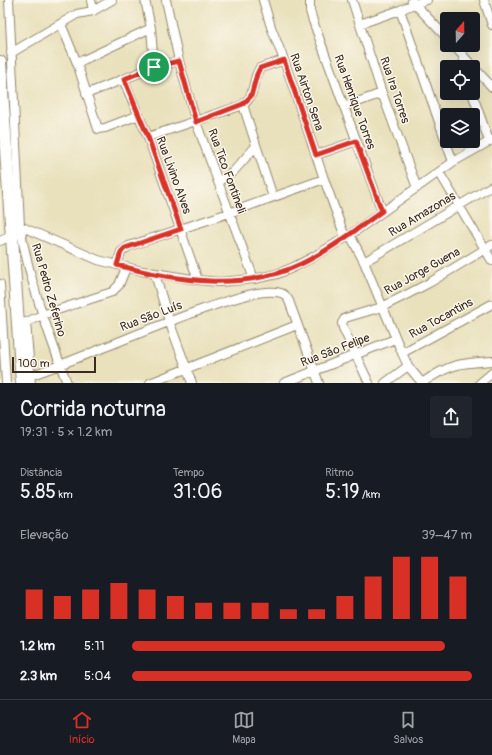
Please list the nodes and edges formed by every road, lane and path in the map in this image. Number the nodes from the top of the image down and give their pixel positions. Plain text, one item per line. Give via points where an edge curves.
1 (9, 0) edge
2 (91, 0) edge
3 (112, 0) edge
4 (146, 0) edge
5 (166, 0) edge
6 (263, 0) edge
7 (310, 0) edge
8 (352, 0) edge
9 (427, 0) edge
10 (484, 0) edge
11 (412, 2) edge
12 (400, 10) junction
13 (93, 12) junction
14 (61, 24) junction
15 (360, 24) junction
16 (492, 25) edge
17 (150, 28) junction
18 (440, 31) edge
19 (460, 52) edge
20 (11, 54) junction
21 (463, 55) junction
22 (284, 60) junction
23 (464, 60) edge
24 (179, 61) junction
25 (0, 62) edge
26 (77, 62) junction
27 (154, 67) junction
28 (124, 79) junction
29 (492, 87) edge
30 (382, 93) junction
31 (86, 94) junction
32 (475, 100) edge
33 (243, 104) junction
34 (344, 107) junction
35 (139, 115) junction
36 (196, 122) junction
37 (148, 137) junction
38 (490, 140) edge
39 (356, 141) junction
40 (256, 146) junction
41 (316, 155) junction
42 (453, 162) junction
43 (439, 172) junction
44 (324, 179) junction
45 (219, 181) junction
46 (492, 186) edge
47 (417, 188) junction
48 (273, 197) junction
49 (460, 206) junction
50 (382, 211) junction
51 (229, 213) junction
52 (15, 225) junction
53 (181, 229) junction
54 (348, 236) junction
55 (6, 238) edge
56 (489, 247) edge
57 (492, 261) edge
58 (364, 262) junction
59 (117, 265) junction
60 (126, 268) junction
61 (155, 274) junction
62 (254, 279) junction
63 (198, 280) junction
64 (0, 284) edge
65 (492, 304) edge
66 (382, 306) junction
67 (42, 315) junction
68 (169, 321) junction
69 (22, 324) junction
70 (297, 326) junction
71 (395, 339) junction
72 (402, 354) junction
73 (357, 355) junction
74 (492, 361) edge
75 (60, 364) junction
76 (408, 366) junction
77 (186, 369) junction
78 (314, 371) junction
79 (492, 373) edge
80 (26, 380) edge
81 (6, 383) edge
82 (67, 383) edge
83 (150, 383) edge
84 (192, 383) edge
85 (284, 383) edge
86 (319, 383) edge
87 (369, 383) edge
88 (385, 383) edge
89 (422, 383) edge
90 (480, 383) edge

1 - 20 street, Rua Pedro Zeferino
2 - 13 street
3 - 13 street
4 - 17 street
5 - 24 street, Rua Tico Fontineli
6 - 22 street, Rua Airton Sena
7 - 34 street, Rua Henrique Torres via 311,15
8 - 15 street, Rua Ira Torres
9 - 11 street
10 - 16 street
11 - 12 street
11 - 18 street
12 - 15 street
12 - 42 street
13 - 14 street via 77,14
14 - 20 street
14 - 26 street
15 - 30 street, Rua Ira Torres
17 - 26 street
17 - 27 street
19 - 21 street
20 - 52 street, Rua Pedro Zeferino
21 - 23 street
21 - 29 street
22 - 33 street via 260,68 251,96
22 - 41 street, Rua Airton Sena
24 - 27 street
24 - 36 street, Rua Tico Fontineli
25 - 52 highway
26 - 31 street
27 - 28 street
28 - 31 street
28 - 35 street, Rua Livino Alves
30 - 34 street
30 - 47 street, Rua Ira Torres
31 - 35 street via 98,129
32 - 38 street
33 - 36 street
33 - 40 street
34 - 39 street, Rua Henrique Torres
35 - 37 street, Rua Livino Alves
36 - 37 street
36 - 45 street, Rua Tico Fontineli
37 - 53 street, Rua Livino Alves
38 - 42 street
39 - 41 street
39 - 50 street, Rua Henrique Torres
40 - 45 street via 233,172
40 - 48 street
41 - 44 street, Rua Airton Sena
42 - 43 street
43 - 47 street
43 - 49 street
44 - 48 street
44 - 54 street, Rua Airton Sena
45 - 51 street, Rua Tico Fontineli
46 - 49 street, Rua Amazonas
47 - 50 street
48 - 51 street
49 - 56 street
49 - 58 street, Rua Amazonas
50 - 54 street
51 - 53 street
51 - 62 street, Rua Tico Fontineli
52 - 55 highway
52 - 59 street via 98,260
52 - 67 street, Rua Pedro Zeferino
53 - 59 street via 125,248
53 - 63 street, Rua Livino Alves
54 - 58 street, Rua Airton Sena
54 - 62 street via 302,264
55 - 69 highway
56 - 57 street
56 - 66 street, Rua Jorge Guena via 429,283
58 - 66 street, Rua Airton Sena
59 - 60 street
60 - 61 street
60 - 67 street via 119,285 112,292
61 - 63 street
61 - 68 street
62 - 63 street via 219,282
64 - 81 street
65 - 72 street, Rua Tocantins
66 - 71 street, Rua Airton Sena
66 - 73 street, Rua Jorge Guena via 346,316 343,320 346,334
67 - 69 street
67 - 75 street, Rua Pedro Zeferino
68 - 70 street, Rua São Luís via 253,294 281,293 289,301
68 - 75 street, Rua São Luís
68 - 77 street
69 - 80 highway
70 - 77 street
70 - 78 street
71 - 72 street, Rua Airton Sena
71 - 73 street, Rua São Felipe
72 - 76 street, Rua Airton Sena
73 - 78 street, Rua São Felipe
73 - 87 street
74 - 89 street via 452,365
75 - 80 street, Rua São Luís
75 - 82 street, Rua Pedro Zeferino
76 - 88 street
76 - 89 street, Rua Airton Sena
77 - 83 street
77 - 84 street
78 - 85 street, Rua São Felipe
78 - 86 street
79 - 90 street

